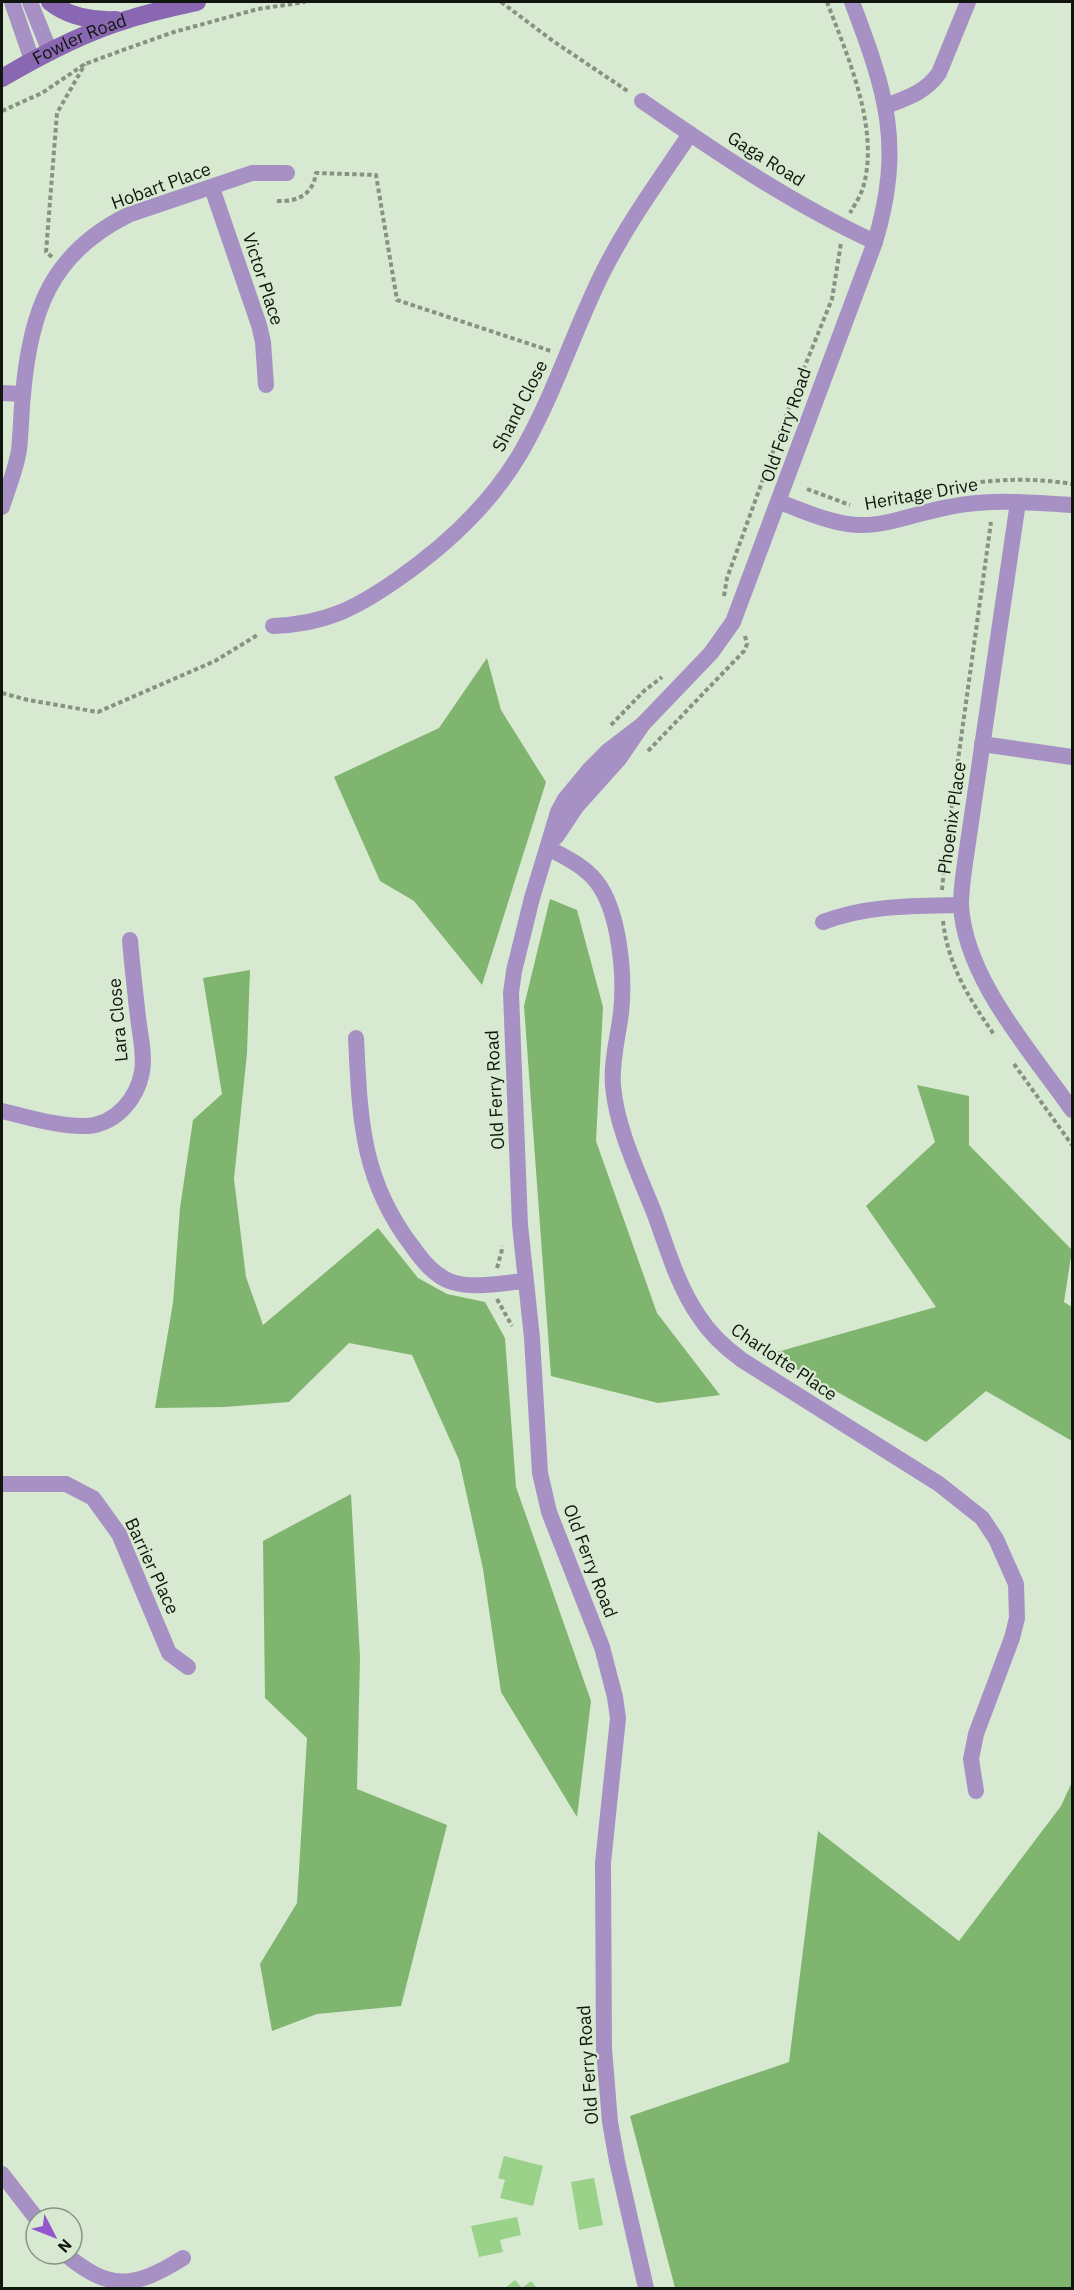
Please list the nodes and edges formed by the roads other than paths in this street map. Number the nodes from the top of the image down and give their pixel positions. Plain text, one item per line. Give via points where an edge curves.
1 (12, 2) edge
2 (30, 2) edge
3 (50, 2) edge
4 (197, 2) edge
5 (852, 2) edge
6 (968, 2) edge
7 (127, 19) junction
8 (50, 52) junction
9 (32, 60) junction
10 (2, 78) edge
11 (642, 101) road end
12 (886, 106) junction
13 (690, 134) junction
14 (287, 173) dead end
15 (212, 188) junction
16 (874, 242) junction
17 (266, 385) dead end
18 (2, 393) edge
19 (23, 394) junction
20 (779, 502) junction
21 (1018, 502) junction
22 (1072, 505) edge
23 (2, 507) edge
24 (273, 626) road end
25 (982, 744) junction
26 (1072, 757) edge
27 (548, 848) junction
28 (961, 905) junction
29 (823, 922) dead end
30 (130, 940) dead end
31 (356, 1038) dead end
32 (1072, 1110) edge
33 (2, 1111) edge
34 (525, 1281) junction
35 (2, 1484) edge
36 (188, 1667) dead end
37 (976, 1791) dead end
38 (2, 2174) edge
39 (27, 2206) edge
40 (183, 2258) dead end
41 (75, 2266) edge
42 (646, 2289) edge

1 - 9 street
2 - 8 street
3 - 7 street via 85,18
4 - 7 street, Fowler Road
5 - 12 street, Old Ferry Road via 875,62
6 - 12 street via 932,82 910,98
7 - 8 street, Fowler Road
8 - 9 street, Fowler Road
9 - 10 street, Fowler Road
11 - 13 street, Gaga Road
12 - 16 street, Old Ferry Road via 890,145 888,188
13 - 16 street, Gaga Road via 819,214
13 - 24 street, Shand Close via 604,270 539,418 519,456 489,497 454,536 348,611 307,624
14 - 15 street, Hobart Place via 252,173
15 - 17 street, Victor Place via 259,325
15 - 19 street, Hobart Place via 146,208 113,223 63,266 35,318
16 - 20 street, Old Ferry Road
18 - 19 street
19 - 23 street, Hobart Place via 18,451
20 - 21 street, Heritage Drive via 859,525 951,506
20 - 27 street, Old Ferry Road via 733,622 711,653 643,724 609,750 575,785 558,812
21 - 22 street, Heritage Drive
21 - 25 street, Phoenix Place
25 - 26 street
25 - 28 street, Phoenix Place
27 - 34 street, Old Ferry Road via 532,898 511,993
27 - 37 street, Charlotte Place via 596,880 610,911 623,978 614,1066 615,1103 665,1244 696,1314 723,1346 742,1360 963,1502 982,1518 1008,1563 1016,1584 1017,1617 1007,1656 976,1734 971,1759
28 - 29 street via 861,910
28 - 32 street, Phoenix Place via 970,950 984,984
30 - 33 street, Lara Close via 143,1062 128,1105 112,1118 88,1126
31 - 34 street via 365,1145 392,1219 428,1266 453,1282
34 - 42 street, Old Ferry Road via 544,1495 602,1647 618,1718 603,1863 604,2049 610,2122
35 - 36 street, Barrier Place via 66,1484 93,1498 119,1534 169,1653
38 - 39 street
40 - 41 street via 142,2282 108,2288 86,2277

